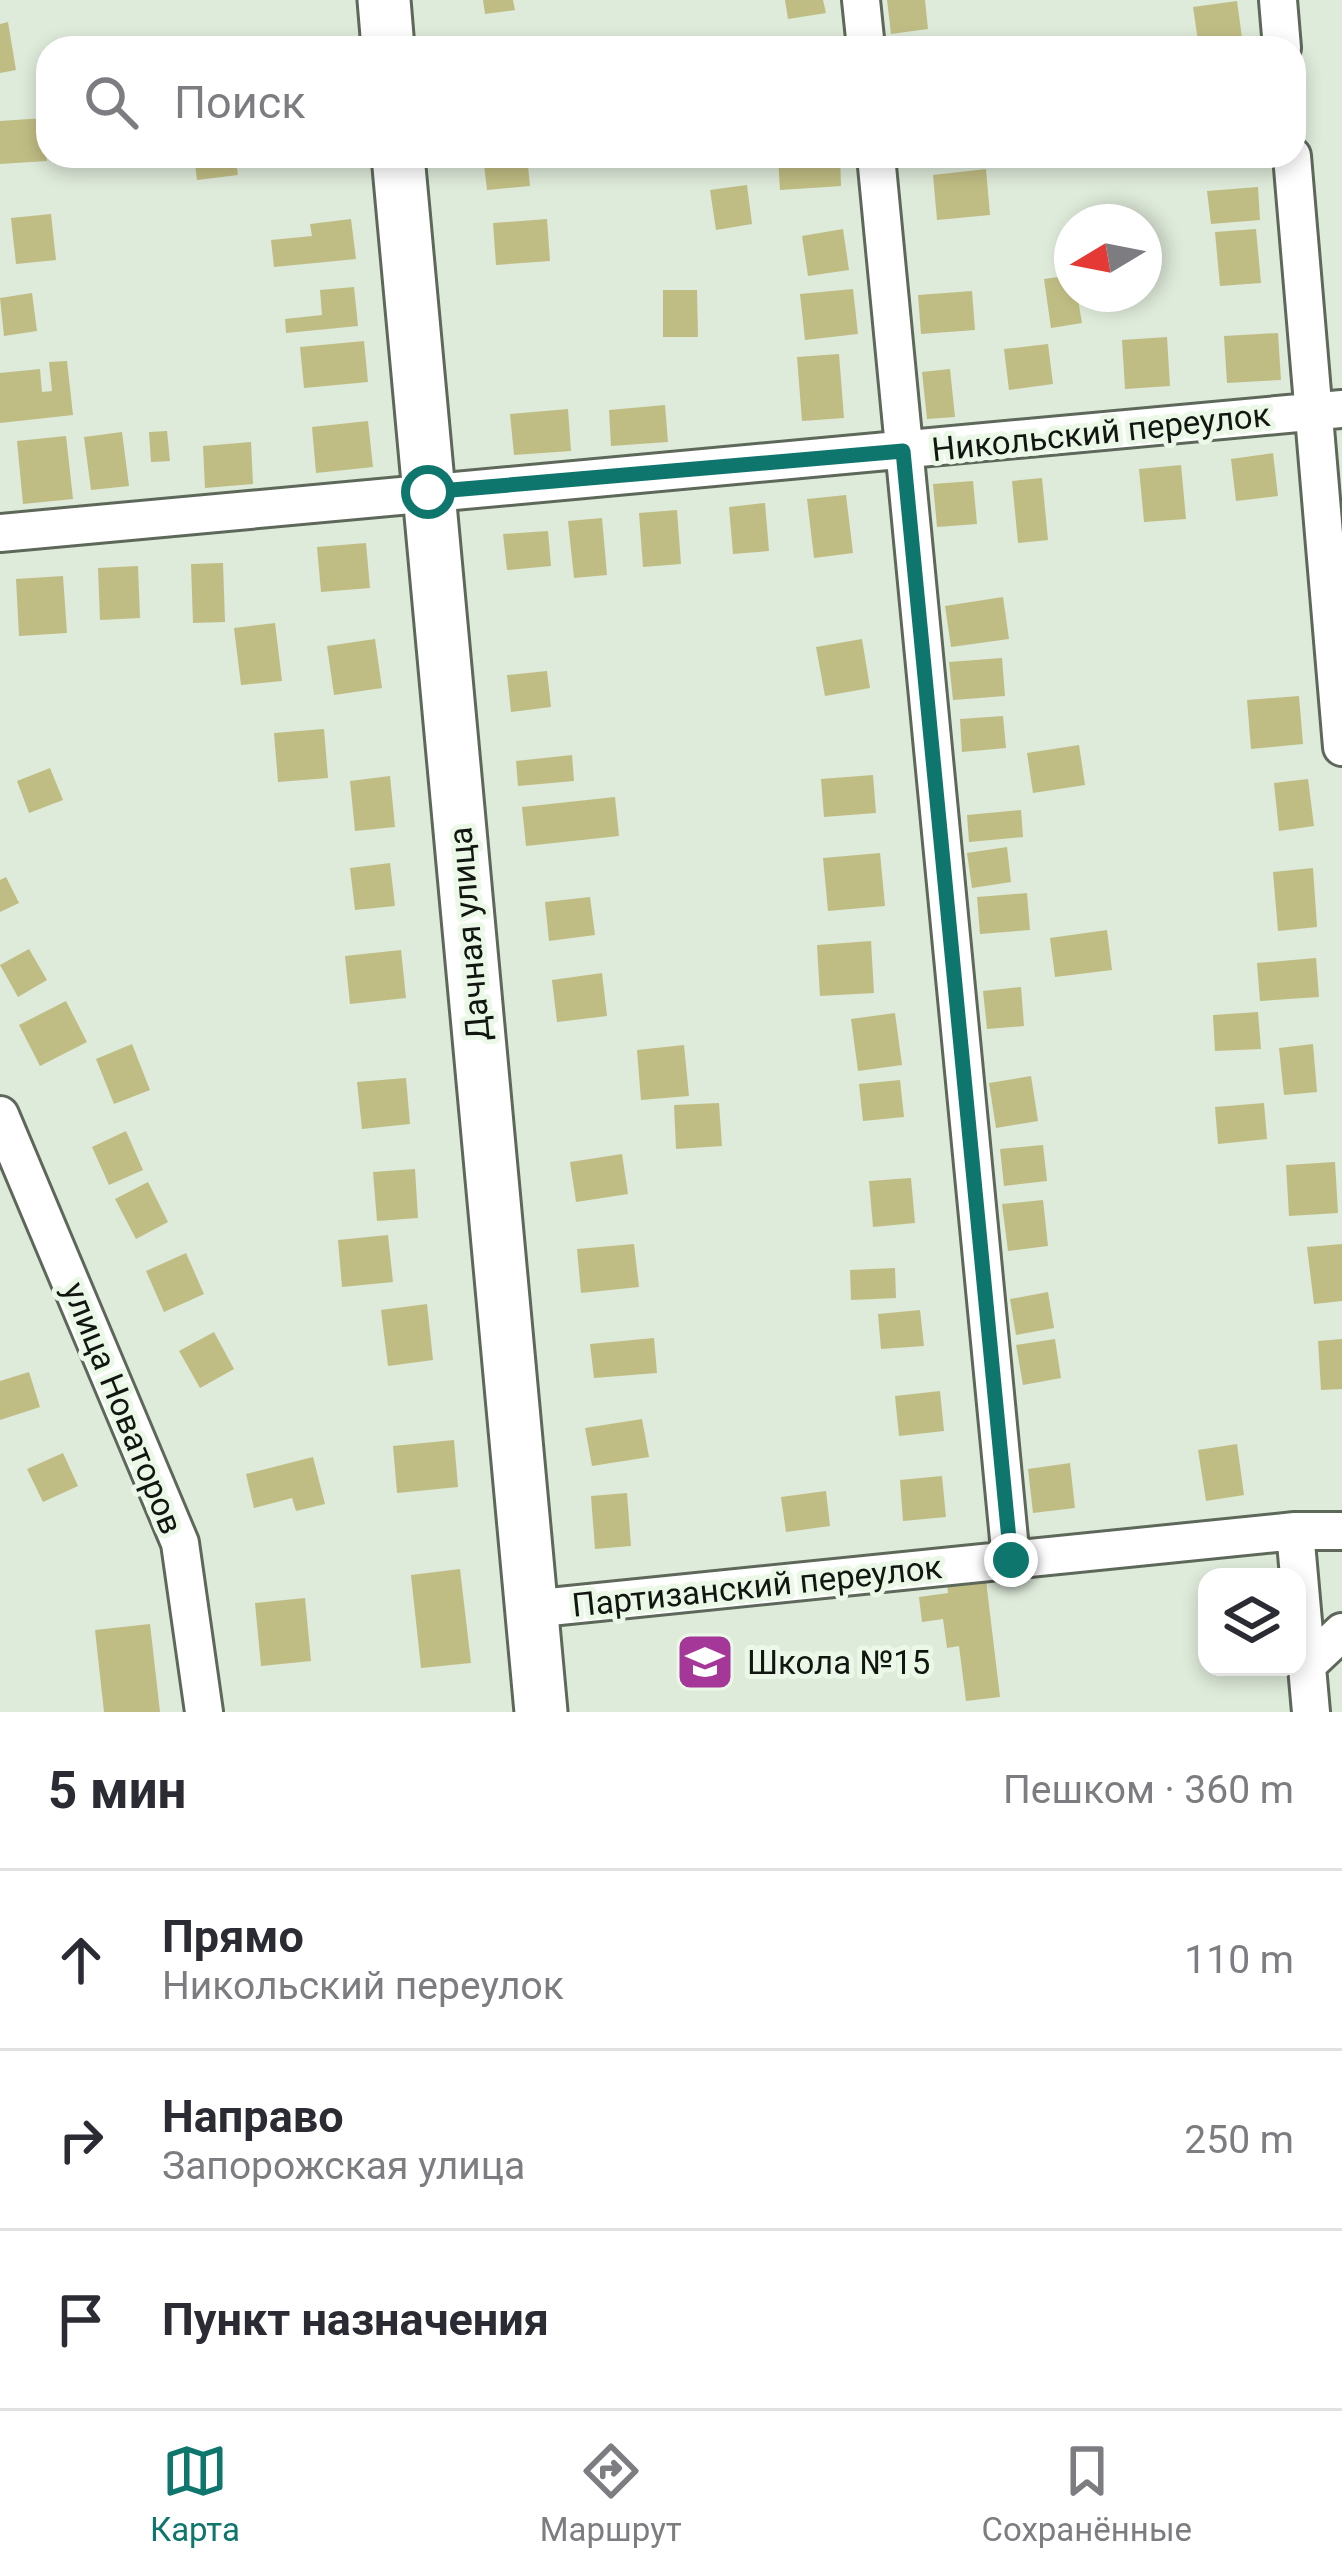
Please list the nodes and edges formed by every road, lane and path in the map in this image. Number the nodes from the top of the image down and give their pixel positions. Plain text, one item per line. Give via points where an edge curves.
1 (384, 0) edge
2 (861, 0) edge
3 (1278, 0) edge
4 (387, 36) edge
5 (865, 36) edge
6 (1281, 36) edge
7 (399, 168) edge
8 (877, 168) edge
9 (1294, 168) edge
10 (1328, 410) edge
11 (903, 451) junction
12 (428, 492) junction
13 (0, 533) edge
14 (1342, 747) edge
15 (0, 1115) edge
16 (1342, 1531) edge
17 (1295, 1532) junction
18 (1011, 1560) junction
19 (1298, 1568) edge
20 (530, 1609) junction
21 (1342, 1631) edge
22 (1306, 1665) joint
23 (205, 1712) edge
24 (542, 1712) edge
25 (1311, 1712) edge

1 - 4 street
2 - 5 street
3 - 6 street
7 - 12 street, Дачная улица
8 - 11 street
9 - 10 street
10 - 11 street, Никольский переулок
10 - 14 street
11 - 12 street, Никольский переулок
11 - 18 street
12 - 13 street, Никольский переулок
12 - 20 street, Дачная улица
15 - 23 street, улица Новаторов via 180,1543
16 - 17 street, Партизанский переулок
17 - 18 street, Партизанский переулок
17 - 19 street
18 - 20 street, Партизанский переулок
20 - 24 street, Дачная улица
21 - 22 street
22 - 25 street

